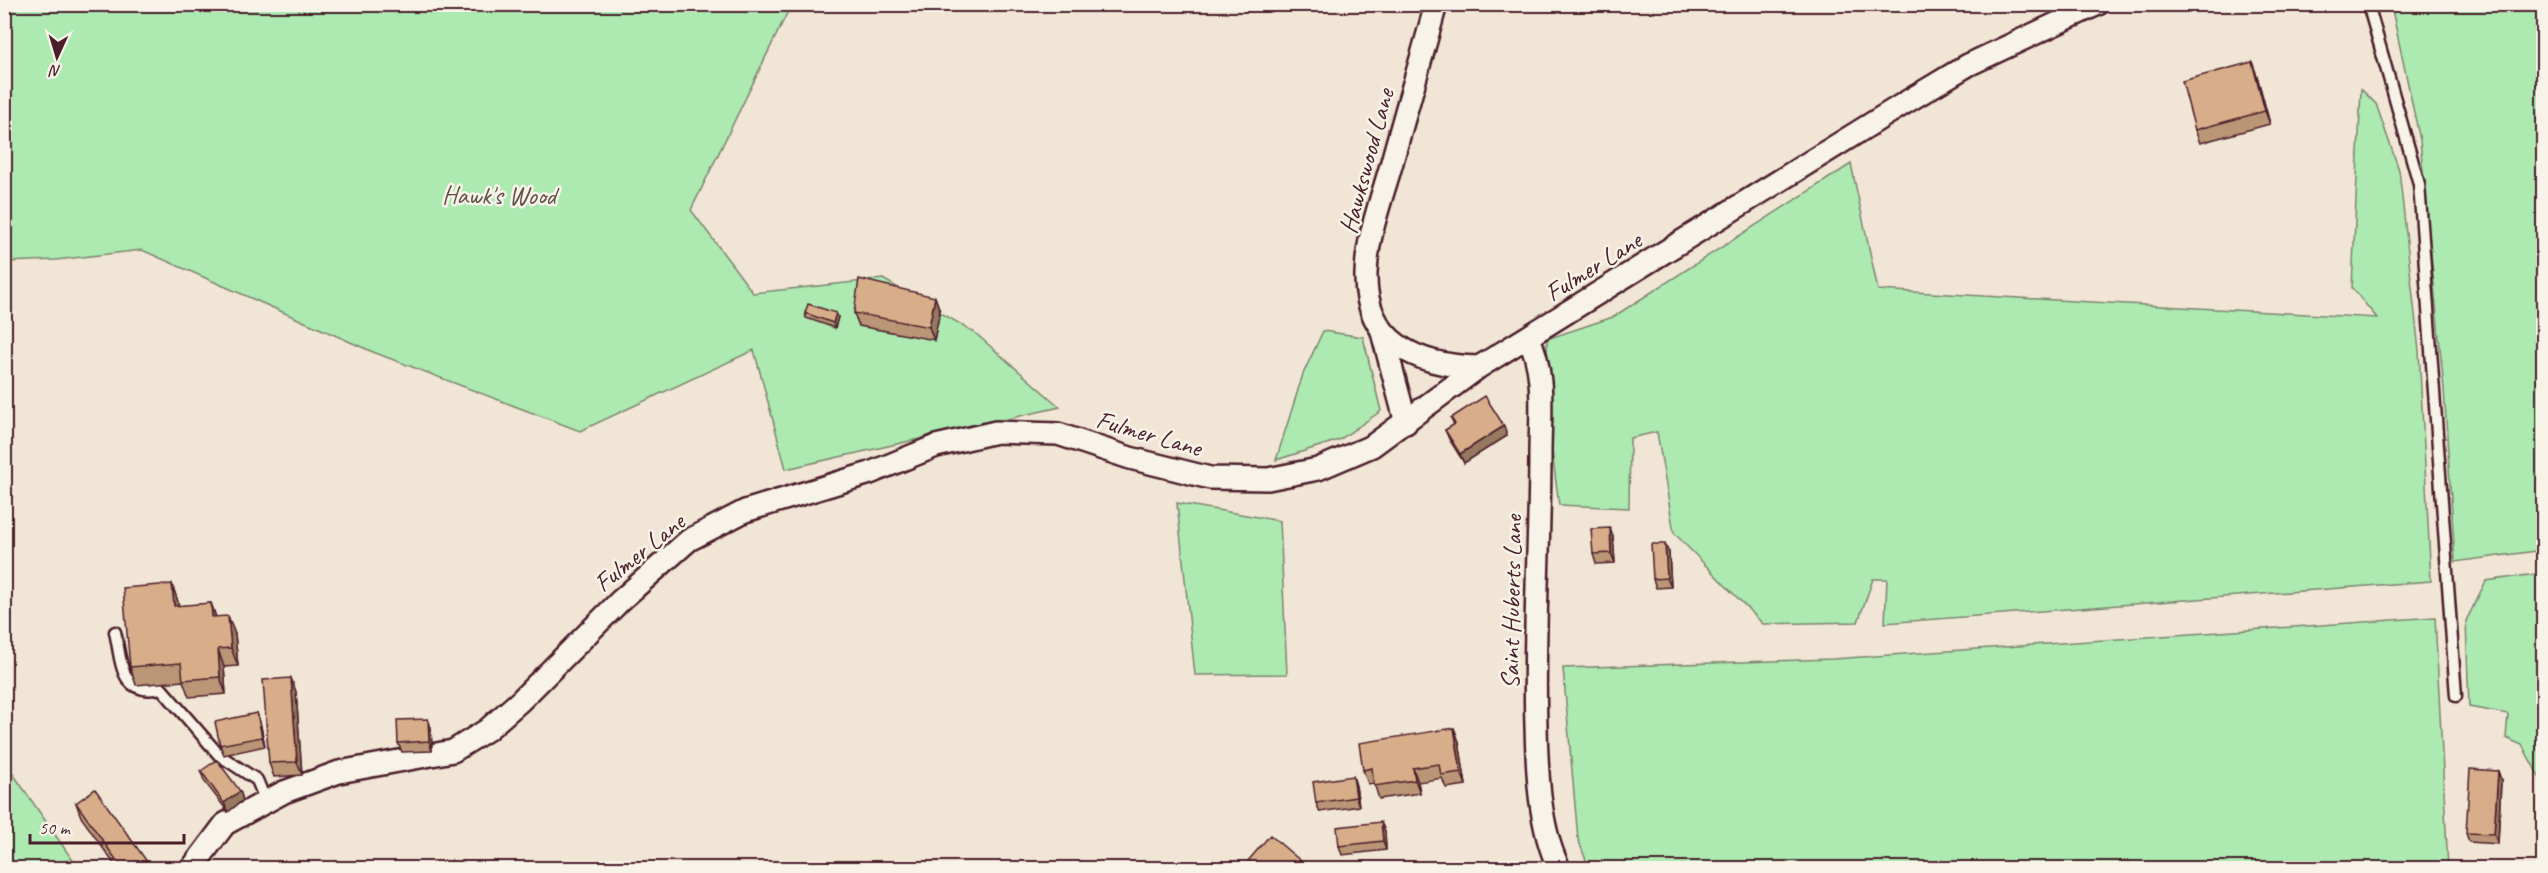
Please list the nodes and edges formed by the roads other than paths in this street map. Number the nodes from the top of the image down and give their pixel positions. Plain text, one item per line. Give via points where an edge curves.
1 (1436, 4) edge
2 (2098, 4) edge
3 (2368, 4) edge
4 (1382, 331) junction
5 (1528, 337) junction
6 (1479, 367) junction
7 (1406, 423) junction
8 (115, 632) dead end
9 (2456, 696) dead end
10 (266, 802) junction
11 (192, 868) edge
12 (1559, 868) edge

1 - 4 street, Hawkswood Lane via 1374,229 1366,272 1371,308
2 - 5 street, Fulmer Lane via 1968,65
3 - 9 lane via 2419,184
4 - 6 street via 1418,358
4 - 7 street, Hawkswood Lane
5 - 6 street, Fulmer Lane
5 - 12 street, Saint Huberts Lane via 1539,368 1534,674 1537,771
6 - 7 street, Fulmer Lane
7 - 10 street, Fulmer Lane via 1372,446 1318,469 1268,479 1209,478 1058,434 996,432 936,446 870,472 745,511 689,540 621,600 520,701 487,730 453,751 339,772
8 - 10 lane via 120,666 130,683 147,691 161,688 219,755 257,780
10 - 11 street, Fulmer Lane via 225,824

